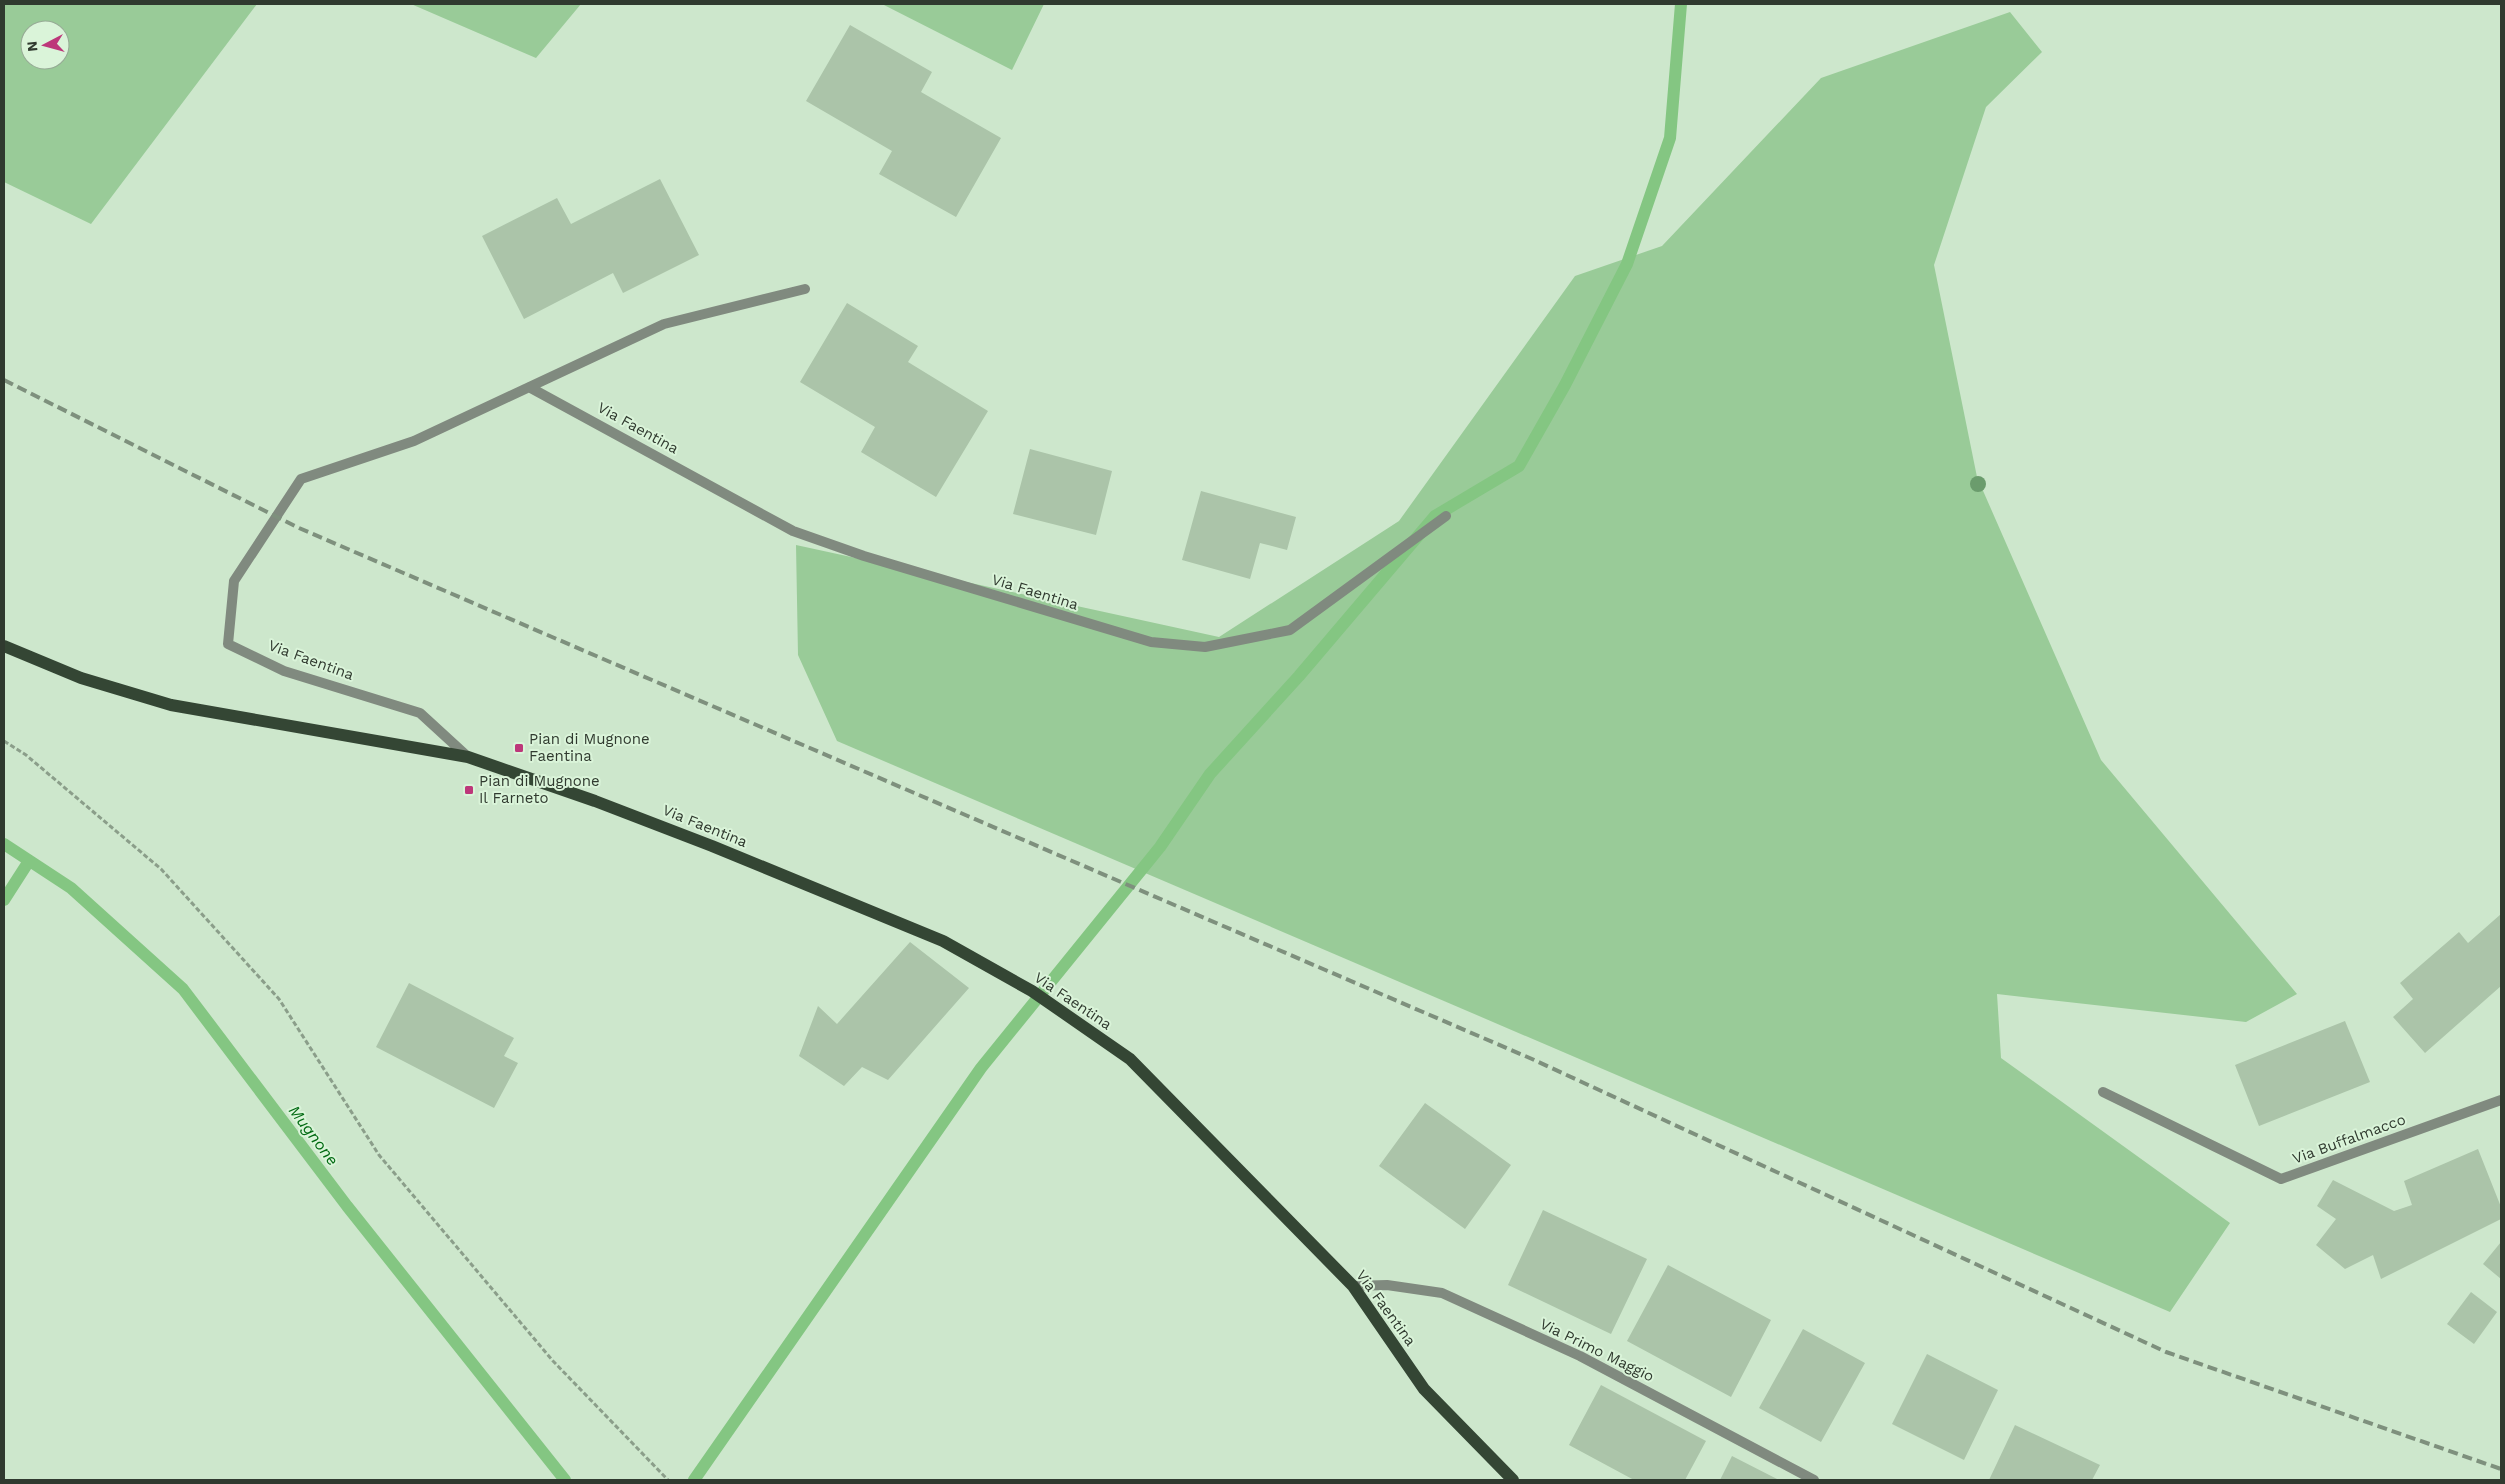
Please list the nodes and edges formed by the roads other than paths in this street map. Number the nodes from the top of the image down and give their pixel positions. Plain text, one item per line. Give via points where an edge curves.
1 (804, 289) dead end
2 (529, 387) junction
3 (1446, 516) dead end
4 (4, 646) edge
5 (468, 757) junction
6 (2103, 1092) dead end
7 (2501, 1100) edge
8 (1354, 1286) junction
9 (1513, 1480) edge
10 (1814, 1480) edge

1 - 2 street, Via Faentina via 664,324
2 - 3 street, Via Faentina via 793,531 864,556 1151,642 1205,647 1290,630
2 - 5 street, Via Faentina via 414,441 301,479 234,581 228,644 284,671 420,714
4 - 5 main road, Via Faentina via 81,678 171,705
5 - 8 main road, Via Faentina via 649,822 934,937 1032,991 1130,1059
6 - 7 street, Via Buffalmacco via 2282,1179
8 - 9 main road, Via Faentina via 1424,1388
8 - 10 street, Via Primo Maggio via 1387,1285 1442,1293 1580,1356

